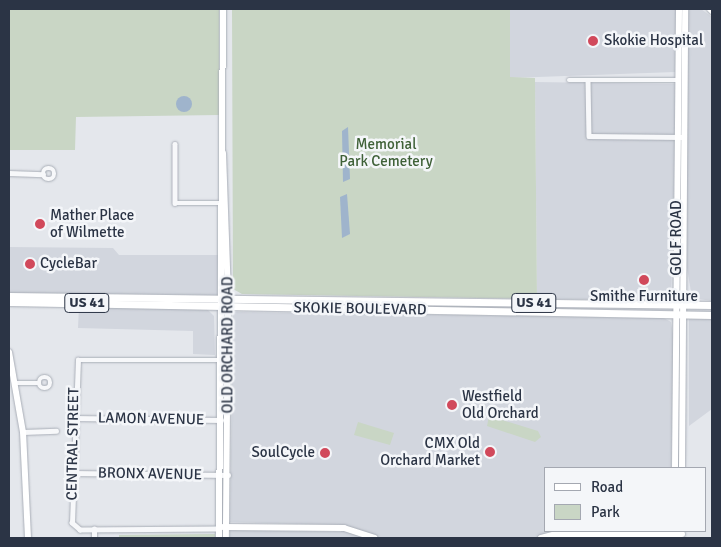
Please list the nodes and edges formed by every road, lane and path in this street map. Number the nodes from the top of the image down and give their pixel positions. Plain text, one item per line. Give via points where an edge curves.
1 (223, 9) edge
2 (679, 9) edge
3 (685, 9) edge
4 (569, 80) dead end
5 (588, 80) junction
6 (679, 80) junction
7 (682, 137) junction
8 (175, 144) dead end
9 (9, 173) edge
10 (44, 174) dead end
11 (223, 203) junction
12 (9, 296) edge
13 (224, 298) junction
14 (9, 302) edge
15 (681, 305) junction
16 (712, 305) edge
17 (224, 307) junction
18 (681, 315) junction
19 (712, 315) edge
20 (9, 352) edge
21 (220, 360) junction
22 (16, 383) junction
23 (39, 383) dead end
24 (74, 418) junction
25 (219, 420) junction
26 (228, 420) junction
27 (56, 431) dead end
28 (23, 432) junction
29 (675, 467) edge
30 (682, 467) edge
31 (73, 473) junction
32 (219, 475) junction
33 (228, 475) junction
34 (226, 526) junction
35 (94, 529) junction
36 (219, 529) junction
37 (680, 535) edge
38 (28, 538) edge
39 (94, 538) edge
40 (219, 538) edge
41 (226, 538) edge
42 (374, 538) edge
43 (541, 538) edge

1 - 11 main road, OLD ORCHARD ROAD
2 - 6 main road, GOLF ROAD
3 - 7 main road, GOLF ROAD
4 - 5 street
5 - 6 street
5 - 7 street via 589,136
6 - 7 main road, GOLF ROAD
7 - 15 main road, GOLF ROAD
8 - 11 street via 175,203
9 - 10 street
11 - 13 main road, OLD ORCHARD ROAD
12 - 13 main road, SKOKIE BOULEVARD / US 41
13 - 15 main road, SKOKIE BOULEVARD / US 41
13 - 17 main road, OLD ORCHARD ROAD
14 - 17 main road, SKOKIE BOULEVARD / US 41
15 - 16 main road, SKOKIE BOULEVARD / US 41
15 - 18 main road, GOLF ROAD
17 - 18 main road, SKOKIE BOULEVARD / US 41
17 - 21 main road, OLD ORCHARD ROAD
17 - 26 main road, OLD ORCHARD ROAD
18 - 19 main road, SKOKIE BOULEVARD / US 41
18 - 29 main road, GOLF ROAD
18 - 30 main road, GOLF ROAD
20 - 22 main road
21 - 24 street, CENTRAL STREET via 78,360
21 - 25 main road, OLD ORCHARD ROAD
22 - 23 street
22 - 28 main road
24 - 25 street, LAMON AVENUE
24 - 31 street, CENTRAL STREET
25 - 26 street, LAMON AVENUE
25 - 32 main road, OLD ORCHARD ROAD
26 - 33 main road, OLD ORCHARD ROAD
27 - 28 street
28 - 38 main road
31 - 32 street, BRONX AVENUE
31 - 35 street, CENTRAL STREET via 75,528
32 - 33 street, BRONX AVENUE
32 - 36 main road, OLD ORCHARD ROAD
33 - 34 main road, OLD ORCHARD ROAD
34 - 36 main road
34 - 41 main road, OLD ORCHARD ROAD
34 - 42 main road via 344,528
35 - 36 street
35 - 39 street
36 - 40 main road, OLD ORCHARD ROAD
37 - 43 main road via 556,534

